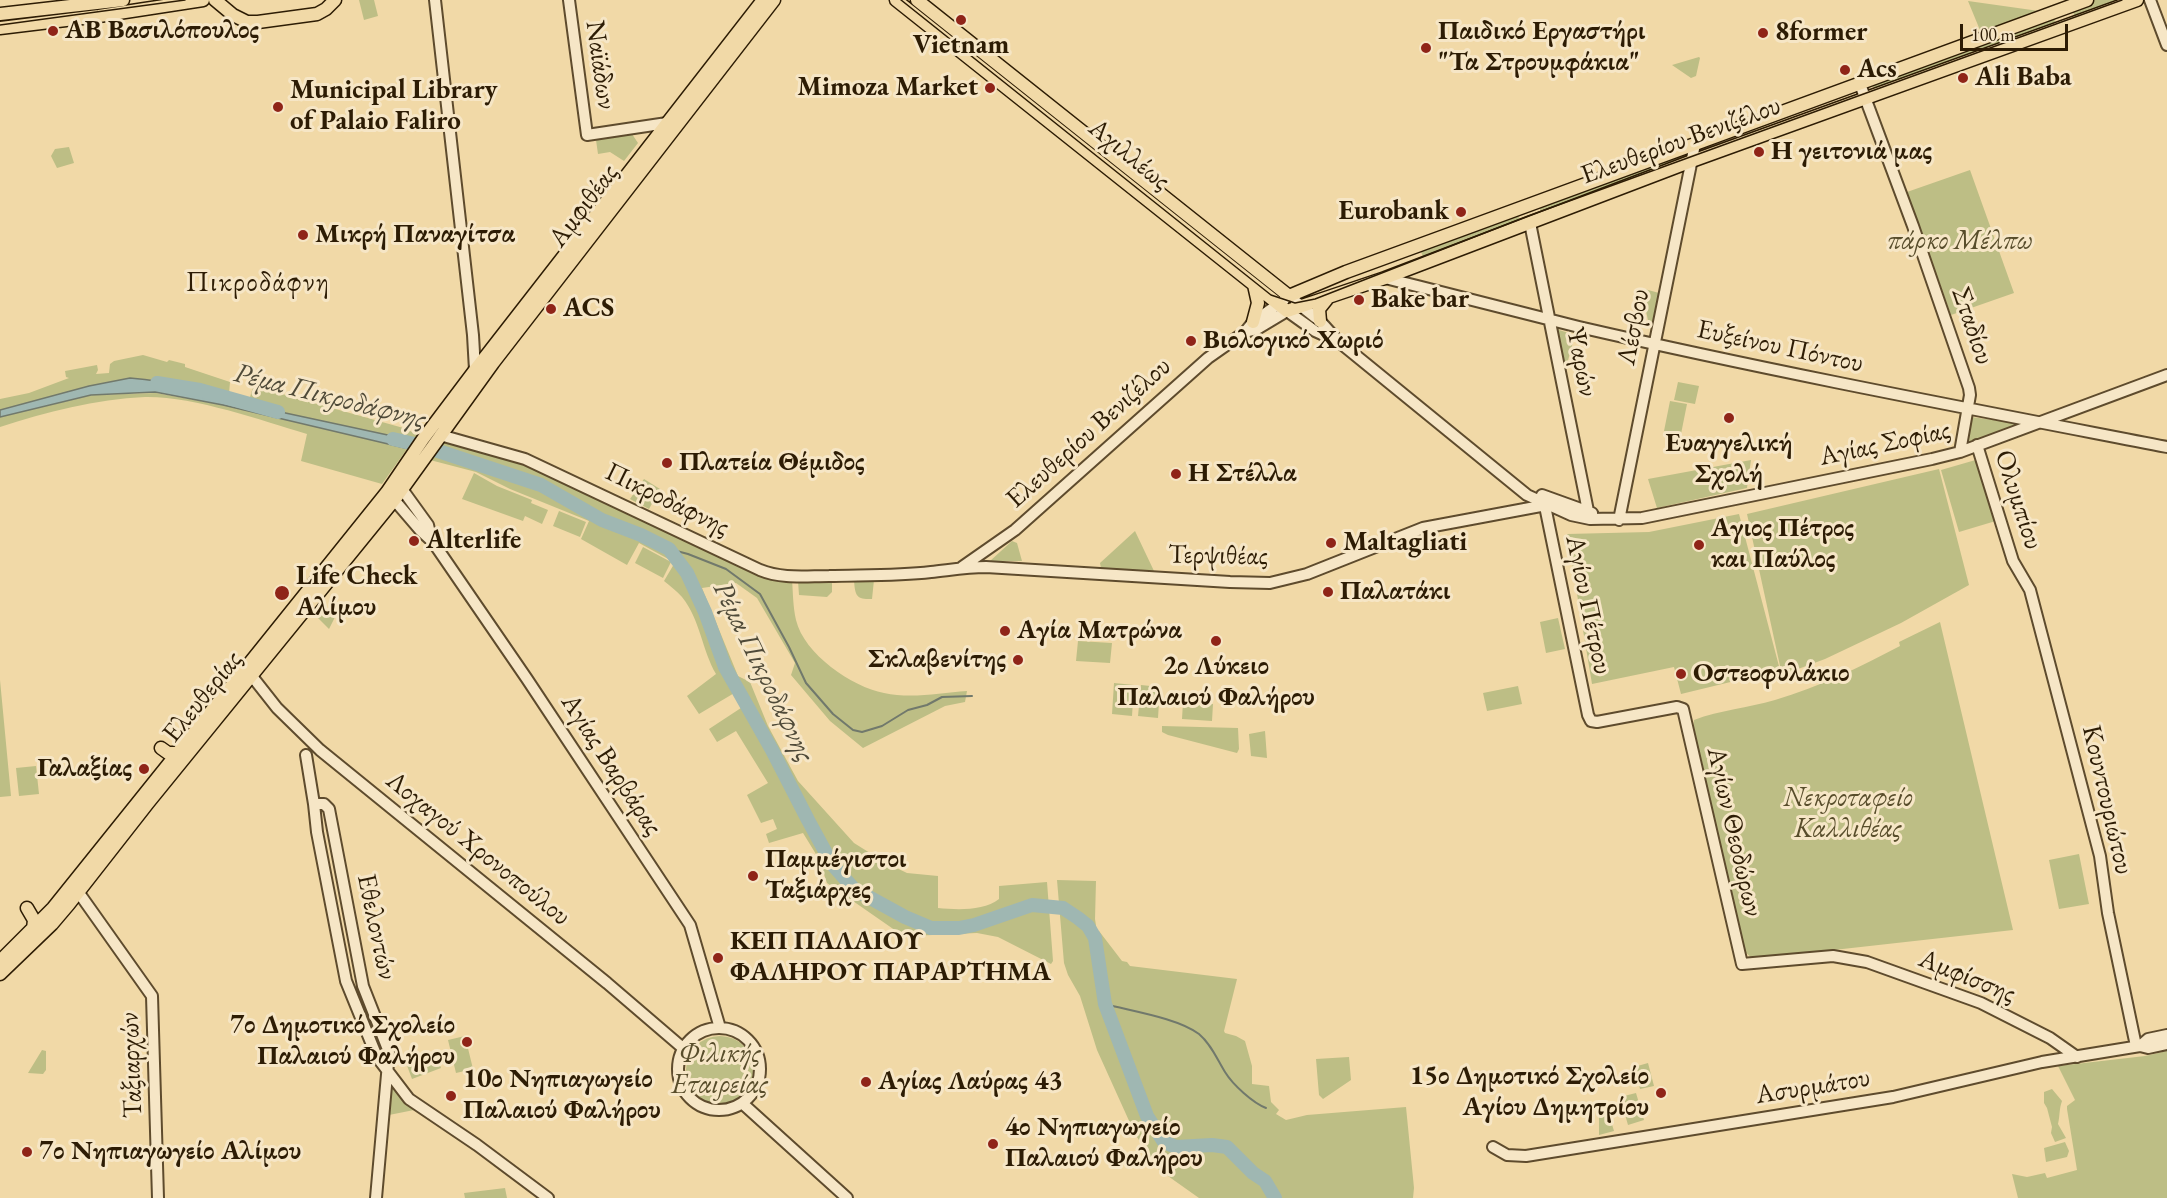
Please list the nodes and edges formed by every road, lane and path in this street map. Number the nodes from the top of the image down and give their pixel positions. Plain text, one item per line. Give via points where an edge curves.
1 (123, 0) edge
2 (203, 0) edge
3 (335, 0) edge
4 (435, 0) edge
5 (569, 0) edge
6 (763, 0) edge
7 (774, 0) edge
8 (896, 0) edge
9 (917, 0) edge
10 (2087, 0) edge
11 (2137, 0) edge
12 (2150, 0) edge
13 (222, 2) edge
14 (0, 14) edge
15 (0, 28) edge
16 (2167, 45) edge
17 (1860, 84) junction
18 (1866, 98) junction
19 (670, 126) junction
20 (1695, 144) junction
21 (1692, 161) junction
22 (1530, 223) junction
23 (1385, 278) junction
24 (1254, 285) junction
25 (1289, 296) junction
26 (1327, 299) junction
27 (1302, 306) junction
28 (1282, 307) junction
29 (1549, 319) junction
30 (1320, 321) junction
31 (1249, 327) junction
32 (473, 335) junction
33 (1338, 341) junction
34 (1653, 343) junction
35 (489, 360) junction
36 (475, 370) junction
37 (2167, 375) edge
38 (2070, 411) junction
39 (1967, 412) junction
40 (2041, 422) junction
41 (2075, 429) junction
42 (432, 439) junction
43 (1977, 445) junction
44 (2167, 447) edge
45 (1960, 452) junction
46 (394, 491) junction
47 (1547, 502) junction
48 (1588, 511) junction
49 (1571, 515) junction
50 (1604, 518) junction
51 (1619, 520) junction
52 (1550, 532) junction
53 (962, 567) junction
54 (2017, 568) joint
55 (879, 574) joint
56 (251, 675) junction
57 (1683, 710) joint
58 (161, 748) dead end
59 (176, 753) junction
60 (306, 755) dead end
61 (314, 804) junction
62 (75, 888) junction
63 (27, 908) dead end
64 (33, 929) junction
65 (0, 961) edge
66 (1742, 964) joint
67 (0, 974) edge
68 (720, 1028) junction
69 (2167, 1035) edge
70 (2167, 1044) edge
71 (2138, 1046) junction
72 (684, 1049) junction
73 (2077, 1056) junction
74 (386, 1068) junction
75 (742, 1103) junction
76 (1494, 1147) dead end
77 (158, 1198) edge
78 (376, 1198) edge
79 (548, 1198) edge
80 (847, 1198) edge

1 - 14 main road
2 - 15 main road
3 - 13 main road via 317,14 258,22 233,15
4 - 32 street
5 - 19 street, Ναϊάδων via 587,135
6 - 19 main road, Αμφιθέας
7 - 19 main road, Αμφιθέας
8 - 24 main road, Αχιλλέως
9 - 25 main road, Αχιλλέως
10 - 17 main road, Ελευθερίου Βενιζέλου
11 - 18 main road, Ελευθερίου Βενιζέλου
12 - 16 street
17 - 18 street, Σταδίου
17 - 20 main road, Ελευθερίου Βενιζέλου
18 - 21 main road, Ελευθερίου Βενιζέλου
18 - 39 street, Σταδίου via 1969,388
19 - 35 main road, Αμφιθέας
20 - 21 street, Λέσβου
20 - 25 main road, Ελευθερίου Βενιζέλου
21 - 22 main road, Ελευθερίου Βενιζέλου
21 - 34 street, Λέσβου
22 - 23 main road, Ελευθερίου Βενιζέλου
22 - 29 street, Ψαρών
23 - 26 main road, Ελευθερίου Βενιζέλου
23 - 29 street, Ευξείνου Πόντου
24 - 28 main road, Αχιλλέως
24 - 31 main road via 1258,303
25 - 27 street, Αχιλλέως
25 - 28 street, Ελευθερίου Βενιζέλου
26 - 27 main road, Ελευθερίου Βενιζέλου
26 - 30 main road via 1319,309
27 - 28 main road, Ελευθερίου Βενιζέλου
27 - 30 street, Αχιλλέως
28 - 31 street, Ελευθερίου Βενιζέλου
28 - 33 street, Αχιλλέως via 1315,331
29 - 34 street, Ευξείνου Πόντου
29 - 48 street, Ψαρών
30 - 33 street, Αχιλλέως
31 - 53 street, Ελευθερίου Βενιζέλου via 1208,358 1015,530
32 - 35 street via 477,348
32 - 36 street
33 - 47 street, Αχιλλέως via 1527,495
34 - 39 street, Ευξείνου Πόντου
34 - 51 street, Λέσβου
35 - 36 main road, Αμφιθέας
35 - 42 main road, Αμφιθέας
36 - 42 main road, Αμφιθέας
37 - 38 street, Αγίας Σοφίας
38 - 40 street, Αγίας Σοφίας
38 - 41 street via 2069,420
39 - 40 street, Ευξείνου Πόντου
39 - 45 street, Σταδίου
40 - 41 street, Ευξείνου Πόντου
40 - 43 street, Αγίας Σοφίας
41 - 44 street, Ευξείνου Πόντου
42 - 46 main road, Ελευθερίας
42 - 55 street, Πικροδάφνης via 525,459 771,574
43 - 45 street, Αγίας Σοφίας
43 - 54 street, Ολυμπίου
45 - 51 street, Αγίας Σοφίας
46 - 56 main road, Ελευθερίας
46 - 59 main road, Ελευθερίας
46 - 68 street, Αγίας Βαρβάρας via 527,679 690,925
47 - 48 street, Αγίας Σοφίας
47 - 49 street, Αγίας Σοφίας
47 - 52 street, Αγίου Πέτρου
47 - 53 street, Τερψιθέας via 1423,528 1307,574 1270,583
48 - 50 street, Αγίας Σοφίας
49 - 50 street, Αγίας Σοφίας
49 - 52 street via 1559,520
50 - 51 street, Αγίας Σοφίας
52 - 57 street, Αγίου Πέτρου via 1591,721 1677,707
53 - 55 street, Τερψιθέας
54 - 71 street, Κουντουριώτου via 2030,590 2100,856 2108,913
56 - 62 main road, Ελευθερίας
56 - 72 street, Λοχαγού Χρονοπούλου via 277,708 320,750
57 - 66 street, Αγίων Θεοδώρων
58 - 59 main road
59 - 62 main road, Ελευθερίας
60 - 61 street, Εθελοντών
61 - 74 street, Εθελοντών via 316,832 346,981 377,1058
61 - 74 street, Εθελοντών via 324,804 329,809 363,986 388,1052
62 - 64 main road, Ελευθερίας
62 - 67 main road, Ελευθερίας via 52,924
62 - 77 street, Ταξιαρχών via 152,996
63 - 64 main road via 34,920
64 - 65 main road, Ελευθερίας
66 - 73 street, Αμφίσσης via 1833,956 1867,962 1981,1003
68 - 72 street via 699,1034
68 - 75 street via 740,1034 758,1057 758,1082
69 - 71 street, Ασυρμάτου
70 - 71 street, Ασυρμάτου
71 - 73 street, Ασυρμάτου
72 - 75 street via 678,1071 690,1098 713,1110 731,1109
73 - 76 street, Ασυρμάτου via 1884,1099 1553,1152 1518,1156
74 - 78 street, Εθελοντών
74 - 79 street, Εθελοντών via 409,1098
75 - 80 street

